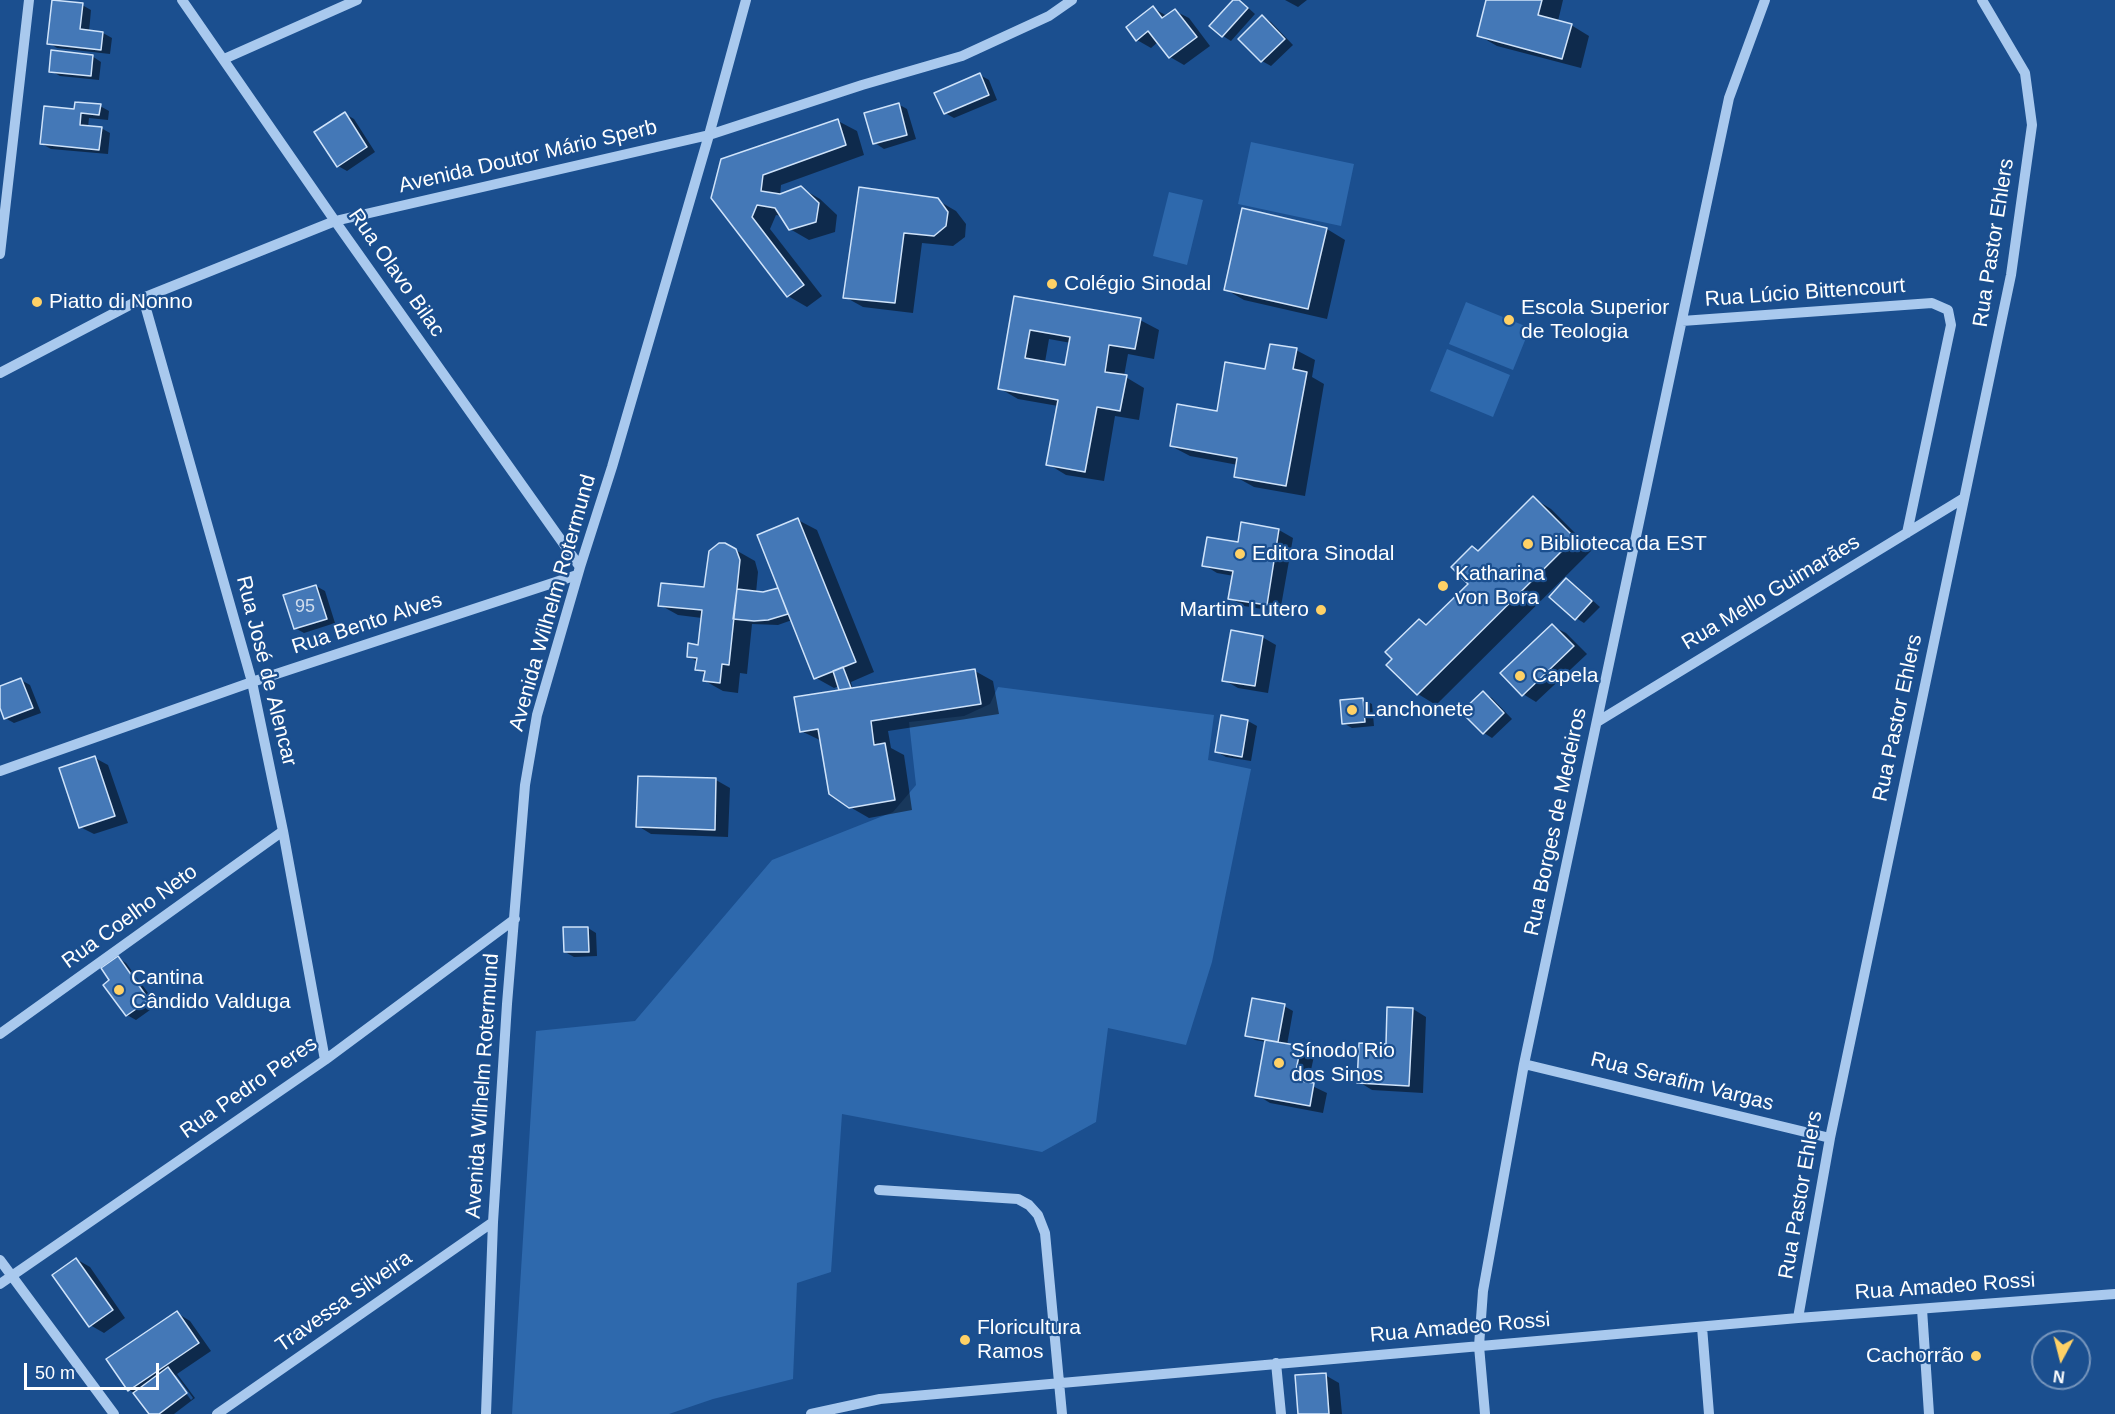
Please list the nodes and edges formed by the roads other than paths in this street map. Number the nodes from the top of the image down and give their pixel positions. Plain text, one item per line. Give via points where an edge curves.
1 (29, 0) edge
2 (182, 0) edge
3 (357, 0) edge
4 (746, 0) edge
5 (1072, 0) edge
6 (1765, 0) edge
7 (1982, 0) edge
8 (224, 59) junction
9 (709, 135) junction
10 (335, 221) junction
11 (0, 254) edge
12 (143, 298) junction
13 (1682, 321) junction
14 (0, 373) edge
15 (1964, 498) junction
16 (1907, 533) junction
17 (578, 571) junction
18 (252, 682) junction
19 (1597, 722) junction
20 (0, 771) edge
21 (283, 831) junction
22 (515, 919) junction
23 (0, 1034) edge
24 (325, 1060) junction
25 (1524, 1064) junction
26 (1830, 1138) junction
27 (879, 1190) dead end
28 (493, 1222) junction
29 (0, 1260) edge
30 (11, 1276) junction
31 (0, 1284) edge
32 (2115, 1294) edge
33 (1922, 1309) junction
34 (1798, 1318) junction
35 (1702, 1327) junction
36 (1479, 1346) junction
37 (1276, 1363) junction
38 (1060, 1383) junction
39 (843, 1410) edge
40 (114, 1414) edge
41 (217, 1414) edge
42 (486, 1414) edge
43 (811, 1414) edge
44 (1062, 1414) edge
45 (1281, 1414) edge
46 (1485, 1414) edge
47 (1709, 1414) edge
48 (1929, 1414) edge

1 - 11 street
2 - 8 street, Rua Olavo Bilac
3 - 8 street
4 - 9 street, Avenida Wilhelm Rotermund
5 - 9 street, Avenida Doutor Mário Sperb via 1049,16 962,56
6 - 13 street, Rua Borges de Medeiros via 1730,98
7 - 15 street, Rua Pastor Ehlers via 2025,73 2032,125 2011,274
8 - 10 street, Rua Olavo Bilac
9 - 10 street, Avenida Doutor Mário Sperb
9 - 17 street, Avenida Wilhelm Rotermund
10 - 12 street, Avenida Doutor Mário Sperb
10 - 17 street, Rua Olavo Bilac
12 - 14 street, Avenida Doutor Mário Sperb
12 - 18 street, Rua José de Alencar
13 - 16 street, Rua Lúcio Bittencourt via 1932,303 1948,310 1951,325
13 - 19 street, Rua Borges de Medeiros
15 - 16 street, Rua Mello Guimarães
15 - 26 street, Rua Pastor Ehlers
16 - 19 street, Rua Mello Guimarães
17 - 18 street, Rua Bento Alves
17 - 22 street, Avenida Wilhelm Rotermund via 537,715 525,785
18 - 20 street, Rua Bento Alves
18 - 21 street, Rua José de Alencar
19 - 25 street, Rua Borges de Medeiros
21 - 23 street, Rua Coelho Neto
21 - 24 street, Rua José de Alencar
22 - 24 street, Rua Pedro Peres
22 - 28 street, Avenida Wilhelm Rotermund
24 - 30 street, Rua Pedro Peres
25 - 26 street, Rua Serafim Vargas
25 - 36 street, Rua Borges de Medeiros via 1483,1292
26 - 34 street, Rua Pastor Ehlers
27 - 38 street via 1018,1199 1034,1210 1045,1233
28 - 41 street, Travessa Silveira
28 - 42 street, Avenida Wilhelm Rotermund
29 - 30 street
30 - 31 street, Rua Pedro Peres
30 - 40 street
32 - 33 street, Rua Amadeo Rossi
33 - 34 street, Rua Amadeo Rossi
33 - 48 street
34 - 35 street, Rua Amadeo Rossi
35 - 36 street, Rua Amadeo Rossi
35 - 47 street
36 - 37 street, Rua Amadeo Rossi
36 - 46 street, Rua Borges de Medeiros
37 - 38 street, Rua Amadeo Rossi
37 - 45 street
38 - 39 street, Rua Amadeo Rossi via 880,1399
38 - 44 street
39 - 43 street, Rua Amadeo Rossi

